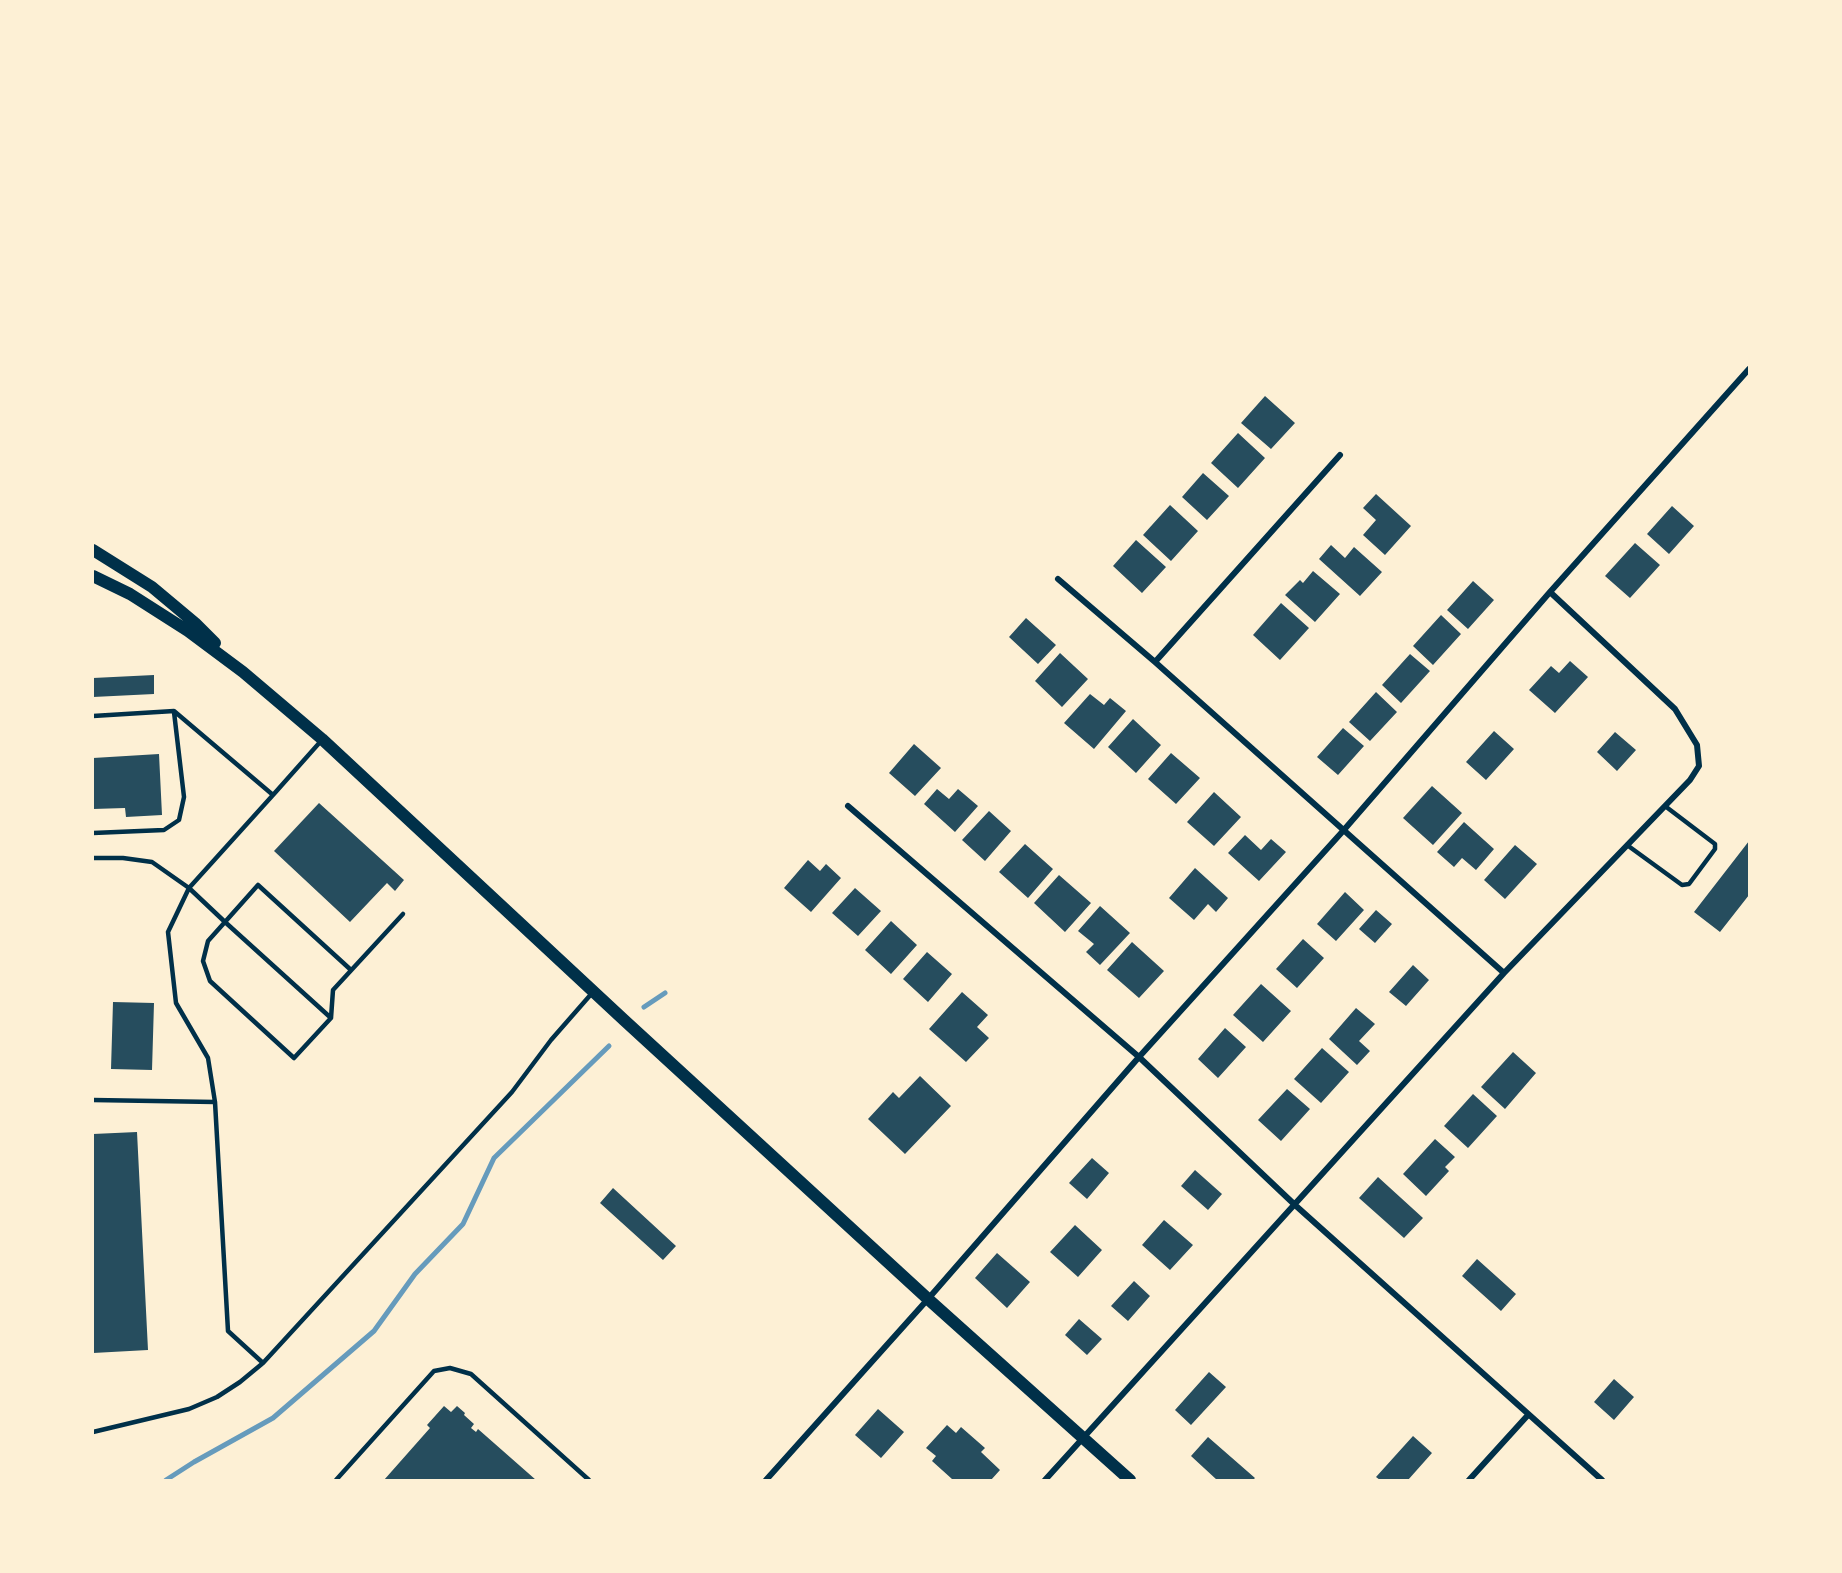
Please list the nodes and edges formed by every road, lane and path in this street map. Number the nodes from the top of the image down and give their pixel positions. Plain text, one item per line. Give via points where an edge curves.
1 (1749, 369) edge
2 (1340, 455) dead end
3 (93, 550) edge
4 (93, 576) edge
5 (1058, 579) dead end
6 (1550, 592) junction
7 (1155, 662) junction
8 (243, 672) junction
9 (174, 711) junction
10 (93, 717) edge
11 (322, 739) junction
12 (273, 795) junction
13 (849, 806) dead end
14 (1665, 806) junction
15 (1343, 831) junction
16 (93, 833) edge
17 (1627, 845) junction
18 (93, 858) edge
19 (189, 888) junction
20 (403, 914) dead end
21 (225, 922) junction
22 (351, 970) junction
23 (1504, 973) junction
24 (593, 992) junction
25 (331, 1018) junction
26 (1138, 1057) junction
27 (93, 1100) edge
28 (215, 1102) junction
29 (1295, 1205) junction
30 (928, 1299) junction
31 (263, 1363) junction
32 (1528, 1414) junction
33 (93, 1432) edge
34 (1084, 1437) junction
35 (336, 1480) edge
36 (589, 1480) edge
37 (766, 1480) edge
38 (1045, 1480) edge
39 (1130, 1480) edge
40 (1469, 1480) edge
41 (1602, 1480) edge

1 - 6 street
2 - 7 street
3 - 8 main road via 152,586
4 - 8 main road via 188,631
5 - 7 street
6 - 14 street via 1675,709 1697,745 1699,766
6 - 15 street
7 - 15 street
8 - 11 main road
9 - 10 lane
9 - 12 lane
9 - 16 lane via 184,797 179,820 164,830
11 - 12 lane
11 - 24 main road
12 - 19 lane
13 - 26 street
14 - 17 street
14 - 17 lane via 1715,844 1689,884 1682,885
15 - 23 street
15 - 26 street
17 - 23 street
18 - 19 lane via 152,862
19 - 21 lane
19 - 28 lane via 168,932 176,1003 208,1058
20 - 22 lane
21 - 22 lane via 258,885
21 - 25 lane
21 - 25 lane via 208,941 203,961 210,981 294,1058
22 - 25 lane via 333,990
23 - 29 street
24 - 30 main road
24 - 31 lane via 512,1092
26 - 29 street
26 - 30 street
27 - 28 lane
28 - 31 lane via 228,1331
29 - 32 street
29 - 34 street
30 - 34 main road
30 - 37 street
31 - 33 lane via 217,1397 189,1409
32 - 40 street
32 - 41 street
34 - 38 street
34 - 39 main road
35 - 36 lane via 434,1371 450,1368 471,1374

